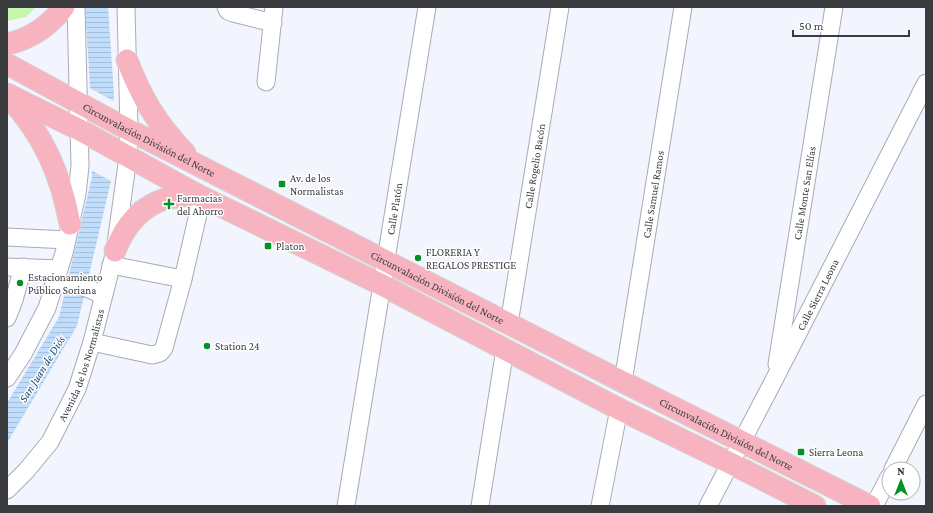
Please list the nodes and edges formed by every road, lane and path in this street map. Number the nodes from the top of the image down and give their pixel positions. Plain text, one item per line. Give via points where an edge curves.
1 (64, 7) edge
2 (76, 7) edge
3 (126, 7) edge
4 (226, 7) edge
5 (427, 7) edge
6 (560, 7) edge
7 (683, 7) edge
8 (834, 7) edge
9 (273, 15) edge
10 (7, 44) edge
11 (128, 60) junction
12 (7, 64) edge
13 (266, 82) dead end
14 (926, 83) edge
15 (7, 95) edge
16 (81, 105) junction
17 (125, 128) junction
18 (82, 132) junction
19 (126, 156) junction
20 (202, 167) junction
21 (199, 195) junction
22 (68, 232) junction
23 (7, 237) edge
24 (113, 258) junction
25 (386, 260) junction
26 (15, 267) edge
27 (183, 279) junction
28 (58, 280) junction
29 (382, 285) junction
30 (100, 294) junction
31 (7, 318) edge
32 (509, 324) junction
33 (92, 342) junction
34 (505, 349) junction
35 (7, 378) edge
36 (774, 380) junction
37 (623, 382) junction
38 (926, 404) edge
39 (619, 410) junction
40 (742, 441) junction
41 (897, 461) edge
42 (730, 463) junction
43 (7, 490) edge
44 (881, 492) edge
45 (346, 506) edge
46 (480, 506) edge
47 (600, 506) edge
48 (708, 506) edge
49 (814, 506) edge
50 (870, 506) edge
51 (874, 506) edge

1 - 10 main road via 37,32
2 - 16 street
3 - 11 street, Avenida de los Normalistas
4 - 9 street via 233,13
5 - 25 street, Calle Platón
6 - 32 street, Calle Rogelio Bacón
7 - 37 street, Calle Samuel Ramos
8 - 36 street, Calle Monte San Elías
9 - 13 street
11 - 17 street, Avenida de los Normalistas
11 - 20 main road via 141,94 156,119 169,137
12 - 16 main road, Circunvalación División del Norte
14 - 36 street, Calle Sierra Leona
15 - 18 main road, Circunvalación División del Norte
15 - 22 main road via 30,123 50,158 62,186
16 - 17 main road, Circunvalación División del Norte
16 - 18 street
17 - 19 street, Avenida de los Normalistas
17 - 20 main road, Circunvalación División del Norte
18 - 19 main road, Circunvalación División del Norte
18 - 22 street via 77,194
19 - 21 main road, Circunvalación División del Norte
19 - 24 street, Avenida de los Normalistas
20 - 25 main road, Circunvalación División del Norte
21 - 24 main road via 165,200 143,211 126,228
21 - 27 street
21 - 29 main road, Circunvalación División del Norte
22 - 23 street
22 - 28 street
24 - 27 street
24 - 30 street, Avenida de los Normalistas
25 - 29 street, Calle Platón
25 - 32 main road, Circunvalación División del Norte
26 - 28 street
26 - 31 street via 14,300
27 - 33 street via 164,348 160,353 152,355
28 - 30 street
28 - 35 street via 34,335
29 - 34 main road, Circunvalación División del Norte
29 - 45 street, Calle Platón
30 - 33 street, Avenida de los Normalistas
32 - 37 main road, Circunvalación División del Norte
33 - 43 street, Avenida de los Normalistas via 77,389 50,442
34 - 39 main road, Circunvalación División del Norte
34 - 46 street
36 - 40 street, Calle Sierra Leona
37 - 40 main road, Circunvalación División del Norte
38 - 41 street
39 - 42 main road, Circunvalación División del Norte
39 - 47 street
40 - 42 street, Calle Sierra Leona
40 - 50 main road, Circunvalación División del Norte
42 - 48 street, Calle Sierra Leona
42 - 49 main road, Circunvalación División del Norte
44 - 51 street

